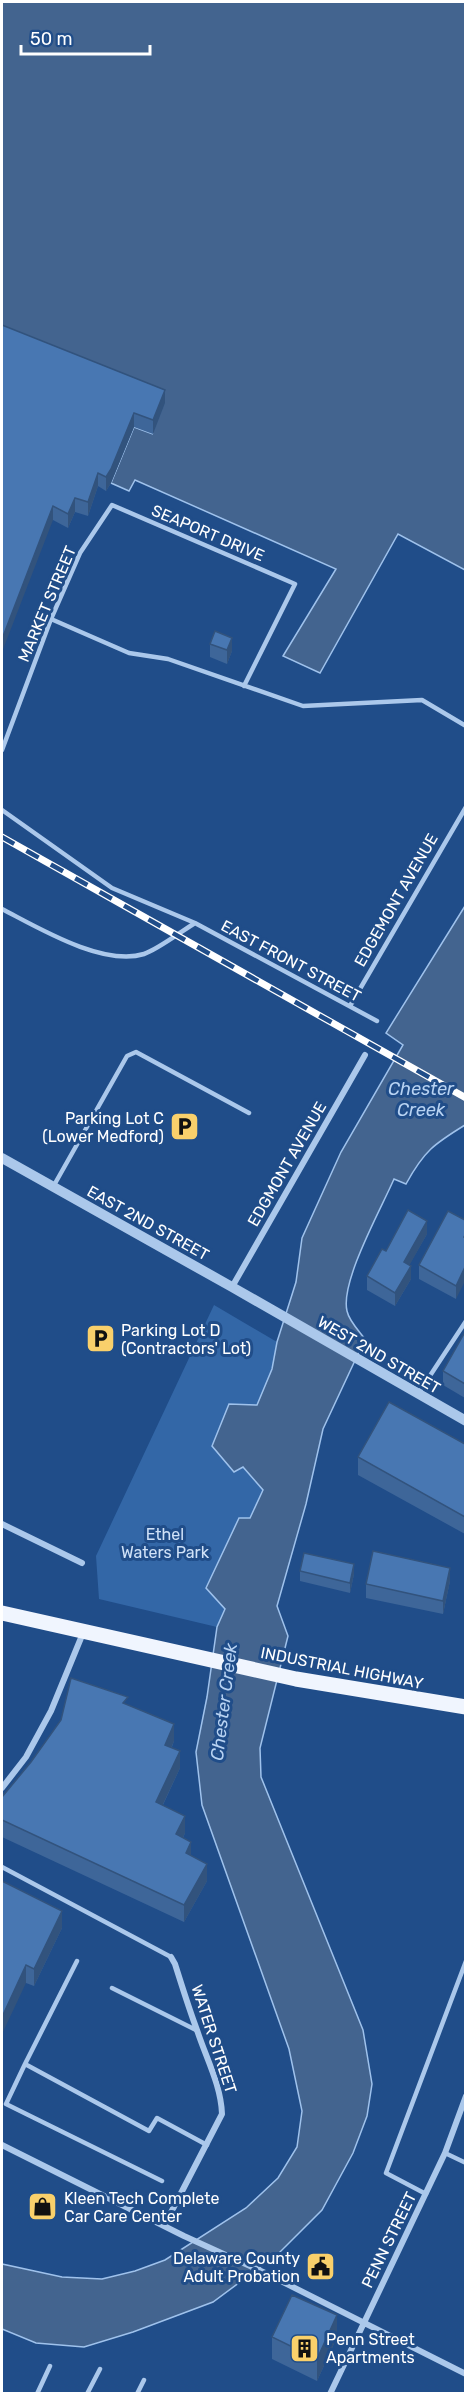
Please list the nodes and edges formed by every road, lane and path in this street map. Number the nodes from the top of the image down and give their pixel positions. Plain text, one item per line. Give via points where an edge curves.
1 (112, 505) joint
2 (51, 619) junction
3 (244, 686) junction
4 (465, 726) edge
5 (2, 750) edge
6 (465, 807) edge
7 (2, 810) edge
8 (2, 909) edge
9 (195, 923) junction
10 (350, 1006) junction
11 (376, 1021) dead end
12 (365, 1055) dead end
13 (249, 1113) dead end
14 (2, 1158) edge
15 (53, 1187) junction
16 (232, 1287) junction
17 (279, 1315) joint
18 (465, 1321) edge
19 (418, 1395) junction
20 (465, 1421) edge
21 (2, 1524) edge
22 (82, 1563) dead end
23 (2, 1613) edge
24 (83, 1633) junction
25 (465, 1707) edge
26 (2, 1788) edge
27 (2, 1867) edge
28 (171, 1957) joint
29 (465, 1961) edge
30 (77, 1962) dead end
31 (112, 1988) dead end
32 (196, 2030) junction
33 (25, 2064) junction
34 (465, 2096) edge
35 (4, 2105) edge
36 (2, 2145) edge
37 (207, 2145) junction
38 (445, 2153) junction
39 (465, 2163) edge
40 (162, 2181) dead end
41 (426, 2194) junction
42 (164, 2226) junction
43 (364, 2323) junction
44 (50, 2366) dead end
45 (100, 2369) dead end
46 (465, 2374) edge
47 (144, 2380) dead end
48 (37, 2394) edge
49 (87, 2394) edge
50 (137, 2394) edge
51 (330, 2394) edge

1 - 2 lane, MARKET STREET via 80,553
1 - 3 lane, SEAPORT DRIVE via 296,584
2 - 3 lane via 129,653 168,659
2 - 5 lane, MARKET STREET
3 - 4 lane via 303,706 422,700
6 - 10 lane, EDGEMONT AVENUE
7 - 9 lane, EAST FRONT STREET via 112,888
8 - 9 lane, EAST FRONT STREET via 75,945 114,956 144,954
9 - 10 lane, EAST FRONT STREET
10 - 11 lane, EAST FRONT STREET
12 - 16 street, EDGMONT AVENUE
13 - 15 lane via 136,1052 127,1056
14 - 15 street, EAST 2ND STREET
15 - 16 street, EAST 2ND STREET
16 - 17 street, EAST 2ND STREET
17 - 19 street, WEST 2ND STREET
18 - 19 lane
19 - 20 street, WEST 2ND STREET
21 - 22 street
23 - 24 main road, INDUSTRIAL HIGHWAY
24 - 25 main road, INDUSTRIAL HIGHWAY via 296,1679
24 - 26 street via 51,1712 26,1757
27 - 28 lane
28 - 32 street, WATER STREET
29 - 41 lane via 386,2173
30 - 33 lane
31 - 32 lane
32 - 37 street, WATER STREET via 222,2101 222,2114
33 - 35 lane
33 - 37 lane via 149,2131 157,2118
34 - 38 street, PENN STREET
35 - 40 lane
36 - 42 street
37 - 42 street, WATER STREET
38 - 39 lane
38 - 41 street, PENN STREET
41 - 43 street, PENN STREET
42 - 43 street
43 - 46 street
43 - 51 street, PENN STREET
44 - 48 lane
45 - 49 lane
47 - 50 lane

